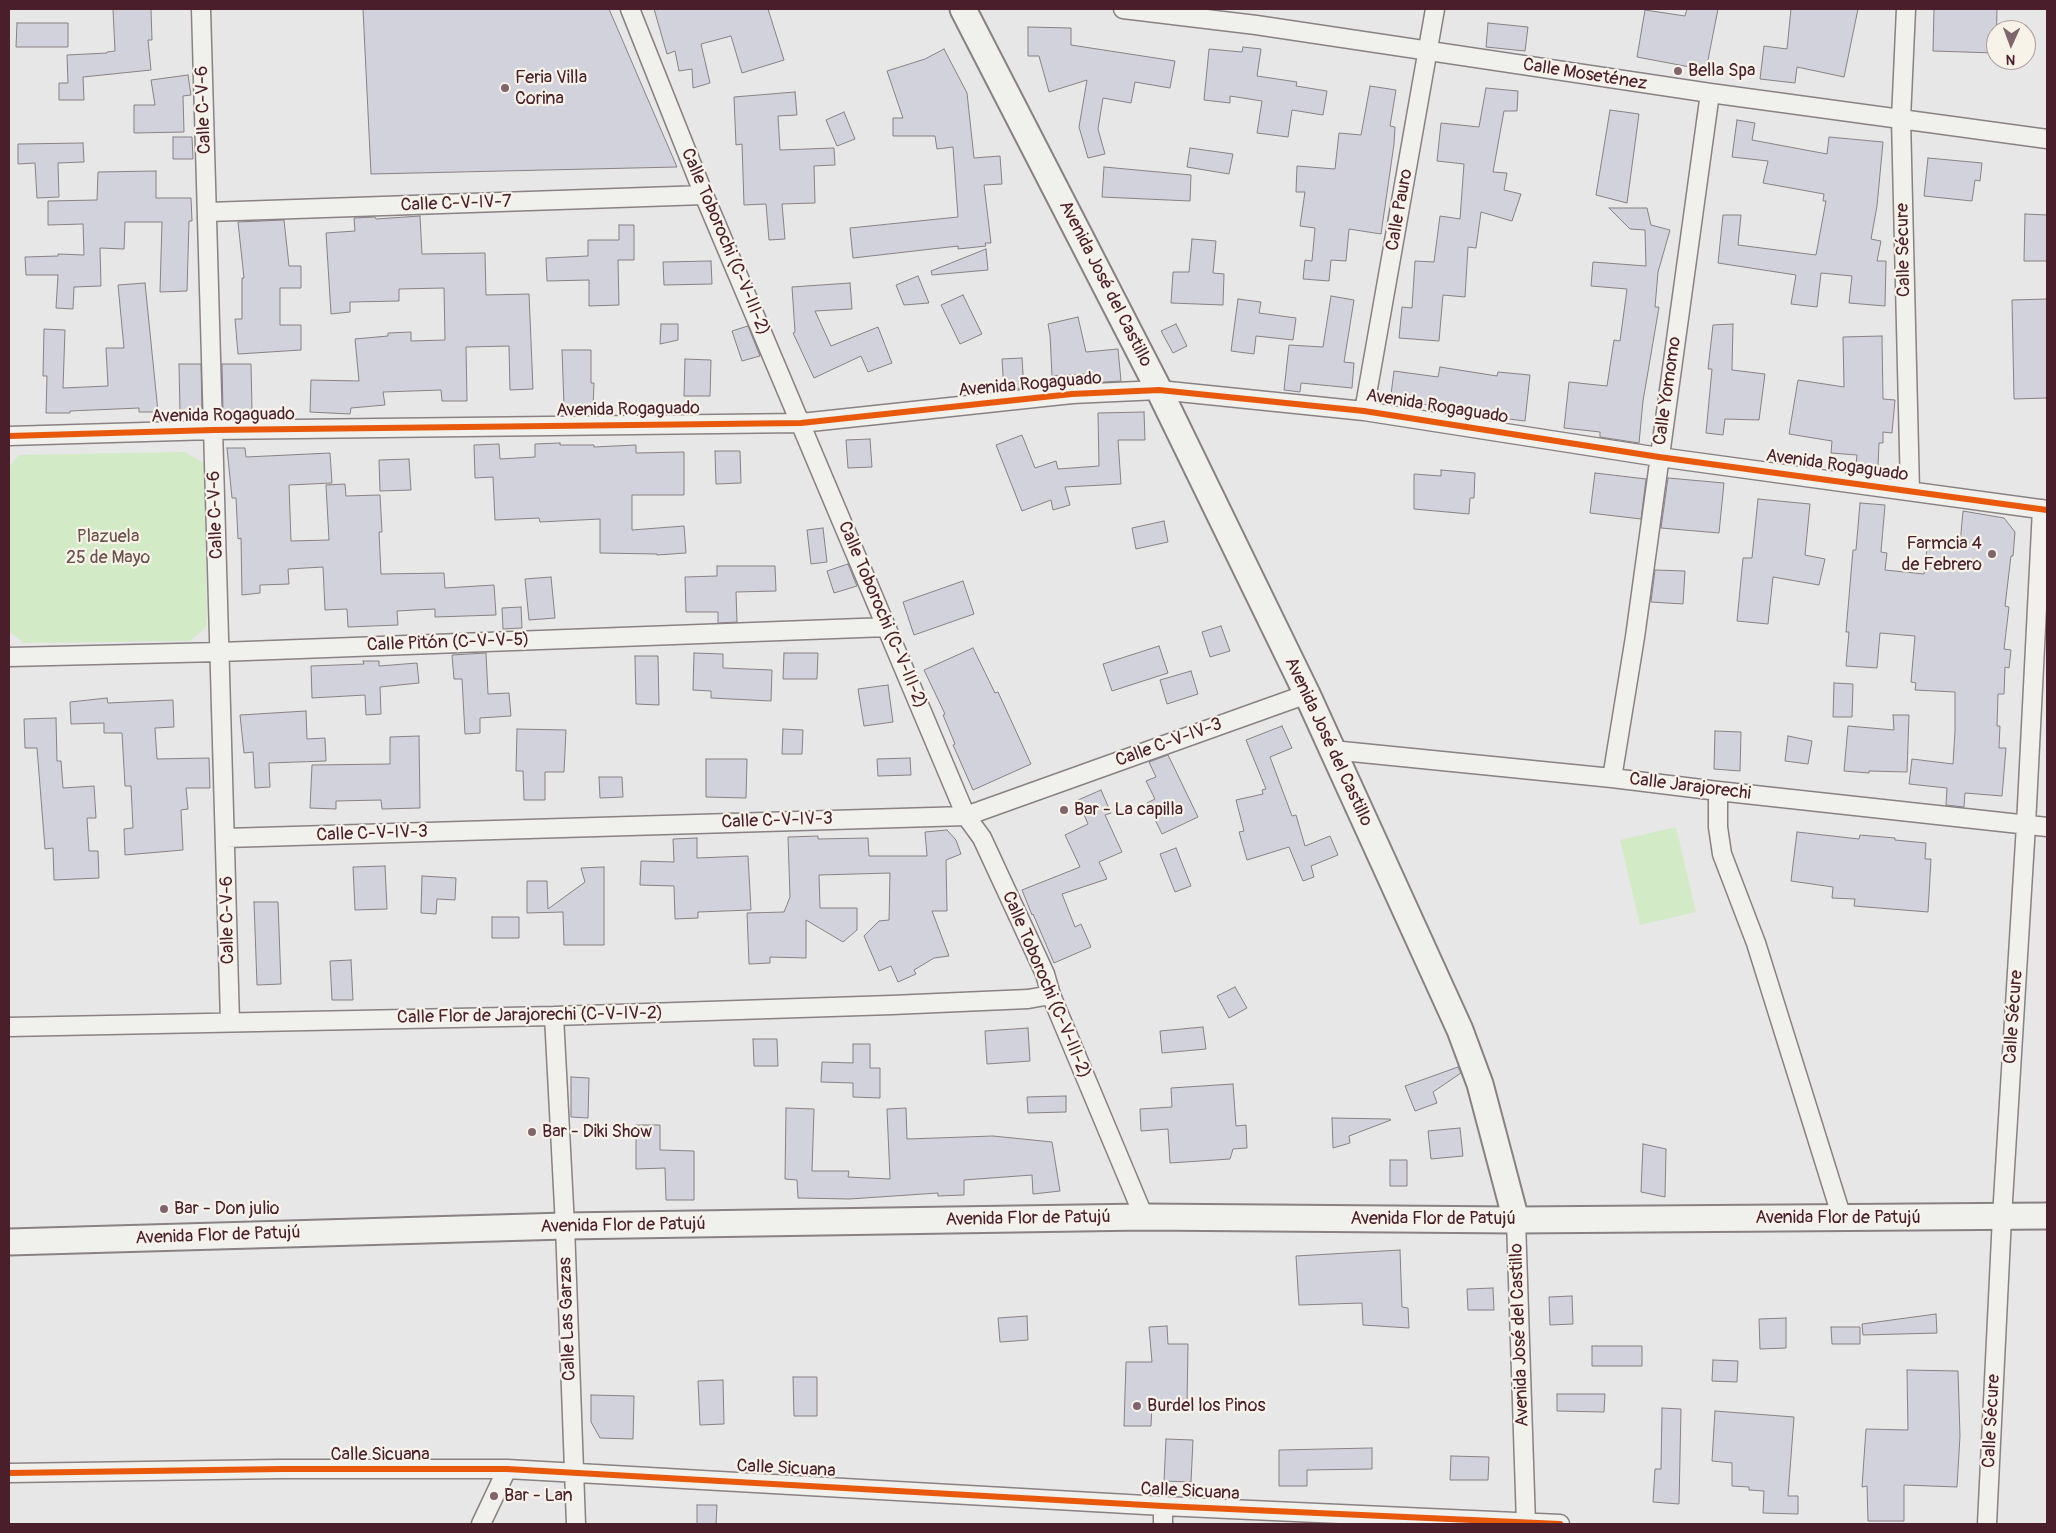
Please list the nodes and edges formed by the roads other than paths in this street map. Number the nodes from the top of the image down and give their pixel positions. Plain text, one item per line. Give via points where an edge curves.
1 (201, 9) edge
2 (630, 9) edge
3 (963, 9) edge
4 (1123, 9) edge
5 (1435, 9) edge
6 (1906, 9) edge
7 (1257, 17) edge
8 (1428, 51) junction
9 (1710, 93) junction
10 (1901, 119) junction
11 (2047, 139) edge
12 (704, 195) junction
13 (208, 212) junction
14 (1160, 390) junction
15 (1364, 411) junction
16 (801, 423) junction
17 (213, 430) junction
18 (9, 436) edge
19 (1658, 456) junction
20 (1910, 491) junction
21 (2044, 510) edge
22 (887, 627) junction
23 (220, 652) junction
24 (9, 657) edge
25 (1307, 694) junction
26 (1332, 750) junction
27 (1612, 778) junction
28 (1718, 791) junction
29 (966, 816) junction
30 (2026, 825) junction
31 (2047, 827) edge
32 (226, 838) junction
33 (1051, 995) junction
34 (554, 1016) junction
35 (230, 1022) junction
36 (9, 1027) edge
37 (2047, 1216) edge
38 (1144, 1217) junction
39 (2002, 1217) junction
40 (1842, 1218) junction
41 (1516, 1220) junction
42 (565, 1226) junction
43 (9, 1242) edge
44 (506, 1469) junction
45 (574, 1472) junction
46 (9, 1474) edge
47 (1163, 1506) junction
48 (1526, 1523) edge
49 (481, 1524) edge
50 (576, 1524) edge
51 (1163, 1524) edge
52 (1560, 1524) edge
53 (1987, 1524) edge

1 - 13 street, Calle C-V-6
2 - 12 street, Calle Toborochi (C-V-III-2)
3 - 14 main road, Avenida José del Castillo
4 - 7 street, Calle Moseténez
5 - 8 street, Calle Pauro
6 - 10 street, Calle Sécure
7 - 8 street, Calle Moseténez
8 - 9 street, Calle Moseténez
8 - 15 street, Calle Pauro
9 - 10 street, Calle Moseténez
9 - 19 street, Calle Yomomo
10 - 11 street, Calle Moseténez
10 - 20 street, Calle Sécure
12 - 13 street, Calle C-V-IV-7
12 - 16 street, Calle Toborochi (C-V-III-2)
13 - 17 street, Calle C-V-6
14 - 15 street, Avenida Rogaguado
14 - 16 street, Avenida Rogaguado via 1072,394
14 - 25 main road, Avenida José del Castillo
15 - 19 street, Avenida Rogaguado
16 - 17 street, Avenida Rogaguado
16 - 22 street, Calle Toborochi (C-V-III-2)
17 - 18 street, Avenida Rogaguado
17 - 23 street, Calle C-V-6
19 - 20 street, Avenida Rogaguado
19 - 27 street, Calle Yomomo via 1635,637
20 - 21 street, Avenida Rogaguado
21 - 30 street, Calle Sécure
22 - 23 street, Calle Pitón (C-V-V-5)
22 - 29 street, Calle Toborochi (C-V-III-2)
23 - 24 street, Calle Pitón (C-V-V-5)
23 - 32 street, Calle C-V-6
25 - 26 main road, Avenida José del Castillo
25 - 29 street, Calle C-V-IV-3
26 - 27 street, Calle Jarajorechi
26 - 41 main road, Avenida José del Castillo via 1460,1030 1480,1084
27 - 28 street, Calle Jarajorechi
28 - 30 street, Calle Jarajorechi
28 - 40 street via 1722,854 1756,943
29 - 32 street, Calle C-V-IV-3
29 - 33 street, Calle Toborochi (C-V-III-2) via 982,838 1045,974
30 - 31 street, Calle Jarajorechi
30 - 39 street, Calle Sécure
32 - 35 street, Calle C-V-6
33 - 34 street, Calle Flor de Jarajorechi (C-V-IV-2) via 1028,999 892,1005
33 - 38 street, Calle Toborochi (C-V-III-2)
34 - 35 street, Calle Flor de Jarajorechi (C-V-IV-2)
34 - 42 street, Calle Las Garzas
35 - 36 street, Calle Flor de Jarajorechi (C-V-IV-2)
37 - 39 main road, Avenida Flor de Patujú
38 - 41 main road, Avenida Flor de Patujú
38 - 42 main road, Avenida Flor de Patujú
39 - 40 main road, Avenida Flor de Patujú
39 - 53 street, Calle Sécure
40 - 41 main road, Avenida Flor de Patujú
41 - 48 street, Avenida José del Castillo
42 - 43 main road, Avenida Flor de Patujú
42 - 45 street, Calle Las Garzas
44 - 45 street, Calle Sicuana
44 - 46 street, Calle Sicuana
44 - 49 street
45 - 47 street, Calle Sicuana
45 - 50 street, Calle Las Garzas
47 - 48 street, Calle Sicuana
47 - 51 street
48 - 52 street, Calle Sicuana

